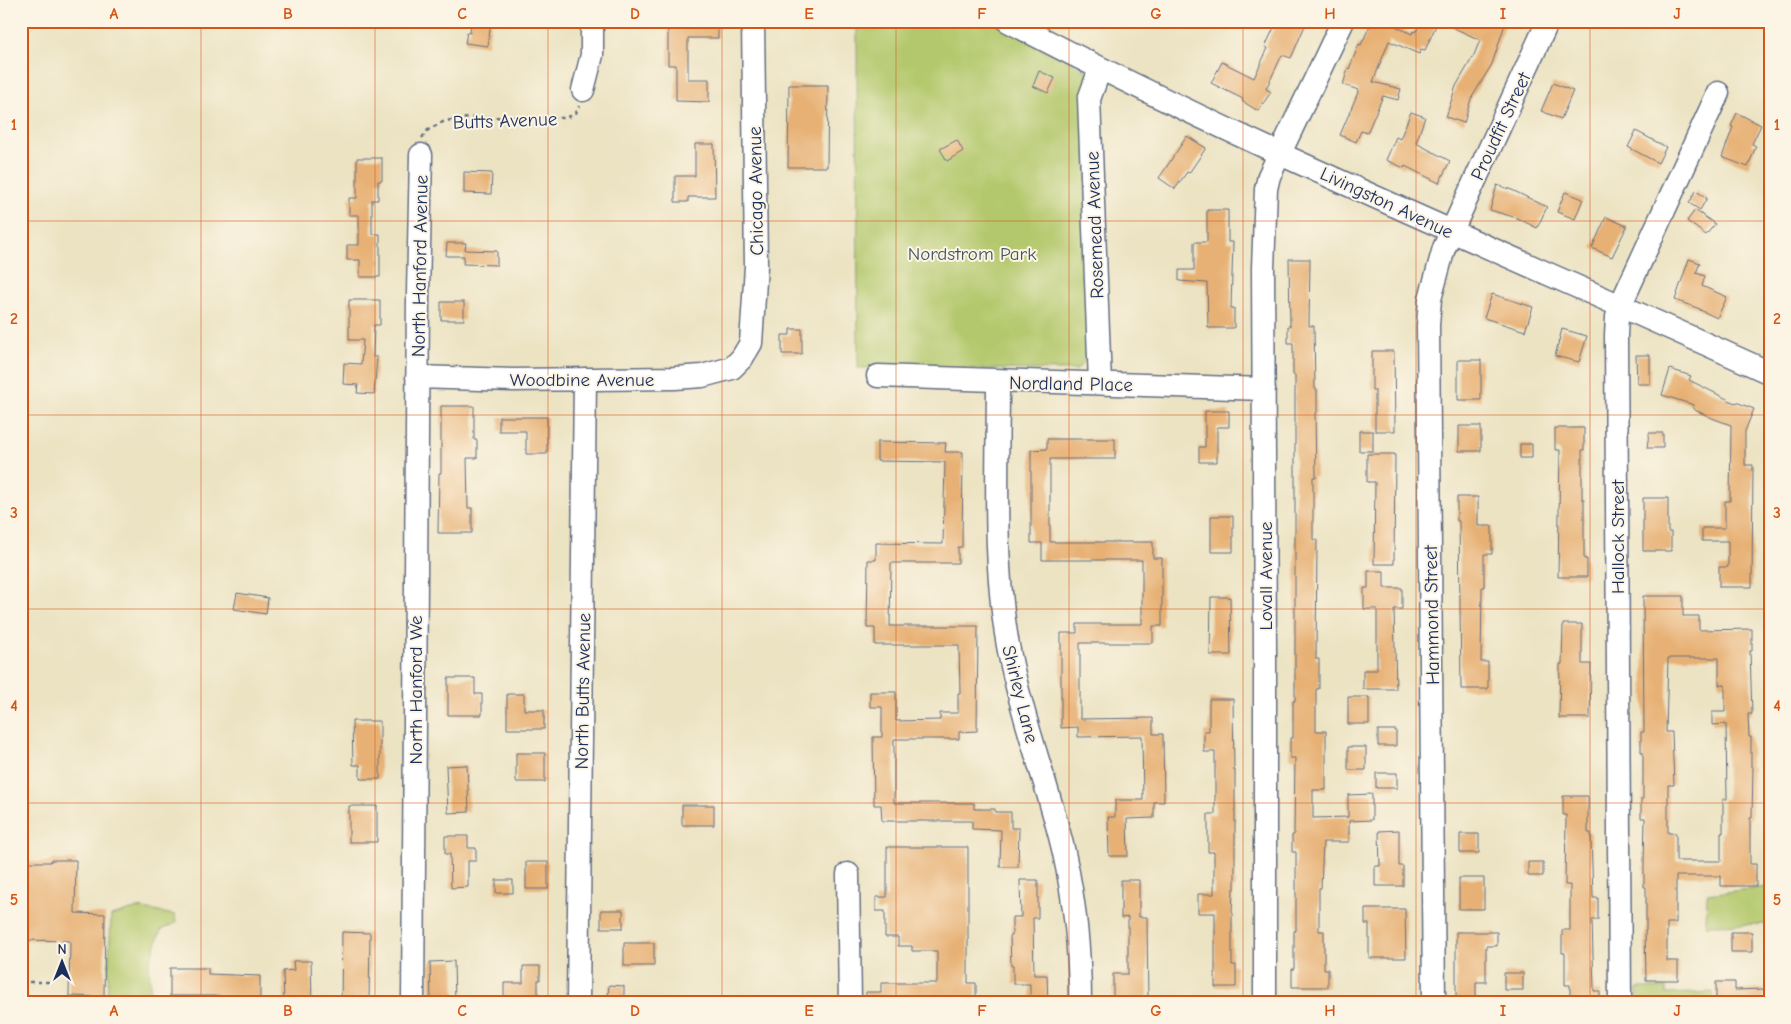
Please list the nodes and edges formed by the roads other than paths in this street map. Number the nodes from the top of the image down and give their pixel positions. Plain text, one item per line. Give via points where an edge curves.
1 (592, 21) edge
2 (753, 21) edge
3 (1008, 21) edge
4 (1343, 21) edge
5 (1548, 21) edge
6 (1100, 69) junction
7 (584, 90) road end
8 (1718, 93) dead end
9 (1280, 153) junction
10 (421, 155) road end
11 (1452, 232) junction
12 (1620, 304) junction
13 (742, 358) joint
14 (1770, 372) edge
15 (878, 376) dead end
16 (417, 378) junction
17 (586, 379) junction
18 (998, 381) junction
19 (1100, 382) junction
20 (1264, 389) junction
21 (848, 874) dead end
22 (413, 1003) edge
23 (578, 1003) edge
24 (850, 1003) edge
25 (1080, 1003) edge
26 (1264, 1003) edge
27 (1434, 1003) edge
28 (1620, 1003) edge

1 - 7 street via 592,55
2 - 13 street, Chicago Avenue via 756,266 752,343
3 - 6 street, Livingston Avenue
4 - 9 street, Lovall Avenue
5 - 11 street, Proudfit Street
6 - 9 street, Livingston Avenue
6 - 19 street, Rosemead Avenue via 1089,99
8 - 12 street, Hallock Street
9 - 11 street, Livingston Avenue
9 - 20 street, Lovall Avenue via 1266,189
10 - 16 street, North Hanford Avenue
11 - 12 street, Livingston Avenue
11 - 27 street, Hammond Street via 1444,248 1430,299 1428,325
12 - 14 street, Livingston Avenue
12 - 28 street, Hallock Street via 1616,335
13 - 17 street, Woodbine Avenue via 732,368 702,376
15 - 18 street, Nordland Place
16 - 17 street, Woodbine Avenue
16 - 22 street, North Hanford We
17 - 23 street, North Butts Avenue
18 - 19 street, Nordland Place
18 - 25 street, Shirley Lane via 999,557 1003,607 1018,693 1063,852 1075,910
19 - 20 street, Nordland Place
20 - 26 street, Lovall Avenue
21 - 24 street

